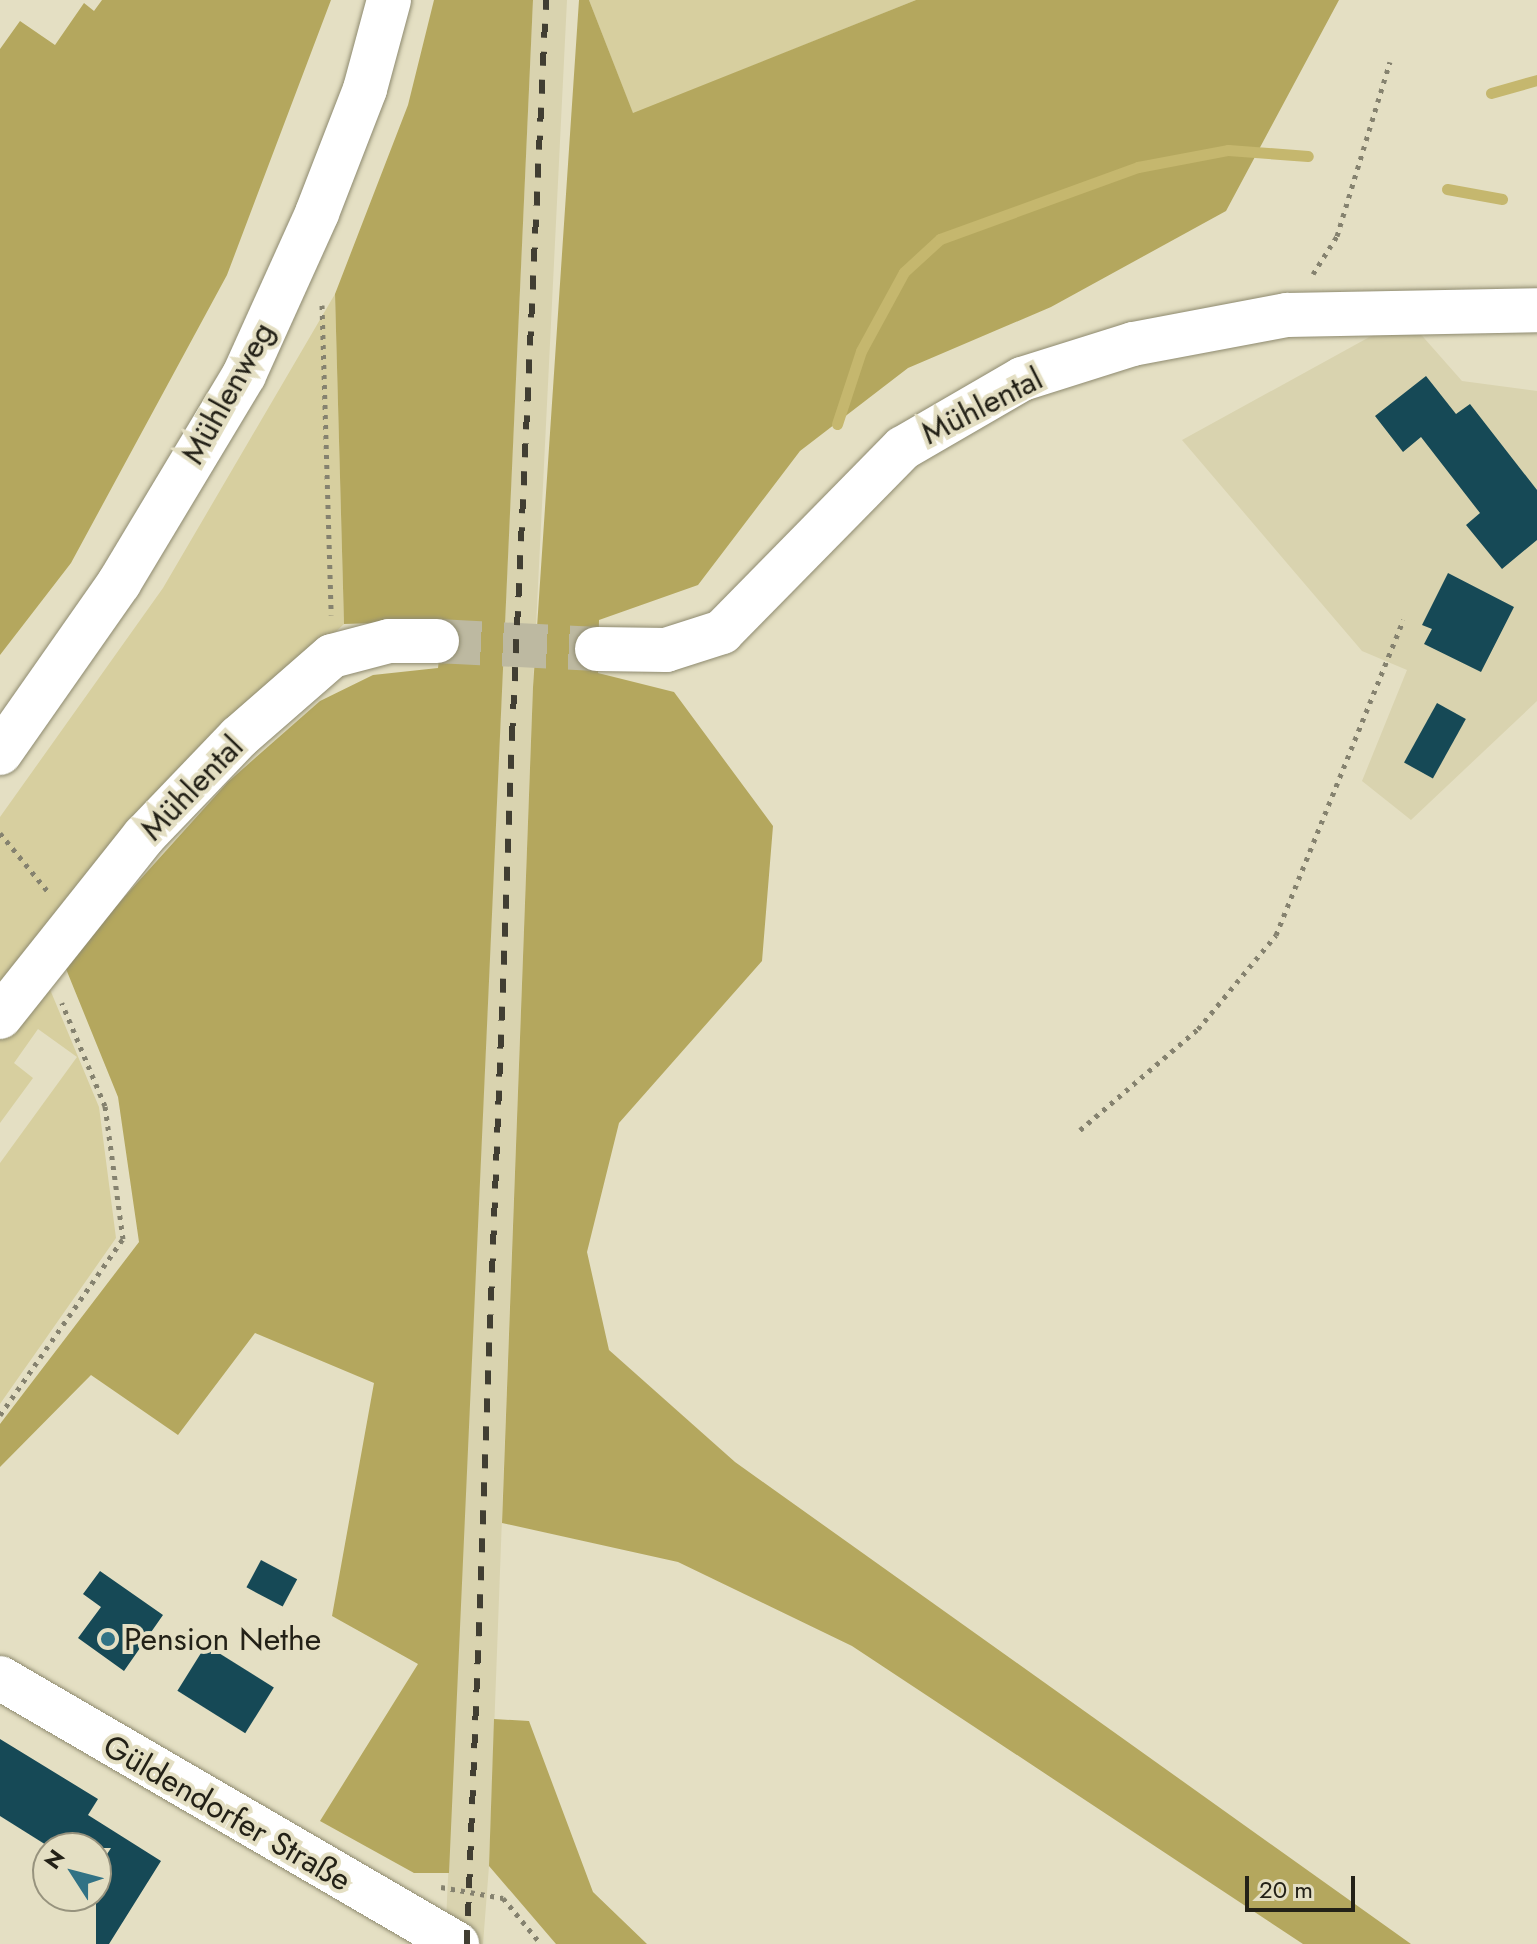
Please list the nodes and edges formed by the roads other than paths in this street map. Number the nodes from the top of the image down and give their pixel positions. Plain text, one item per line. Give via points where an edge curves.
1 (389, 0) edge
2 (1537, 310) edge
3 (437, 641) tunnel mouth
4 (597, 649) tunnel mouth
5 (2, 747) edge
6 (0, 1017) edge
7 (0, 1678) edge
8 (457, 1944) edge

1 - 5 street, Mühlenweg via 365,89 323,200 244,375 119,583
2 - 4 street, Mühlental via 1287,315 1133,344 1022,379 903,448 722,632 666,650
3 - 6 street, Mühlental via 389,641 332,656 239,737 73,923
7 - 8 street, Güldendorfer Straße

